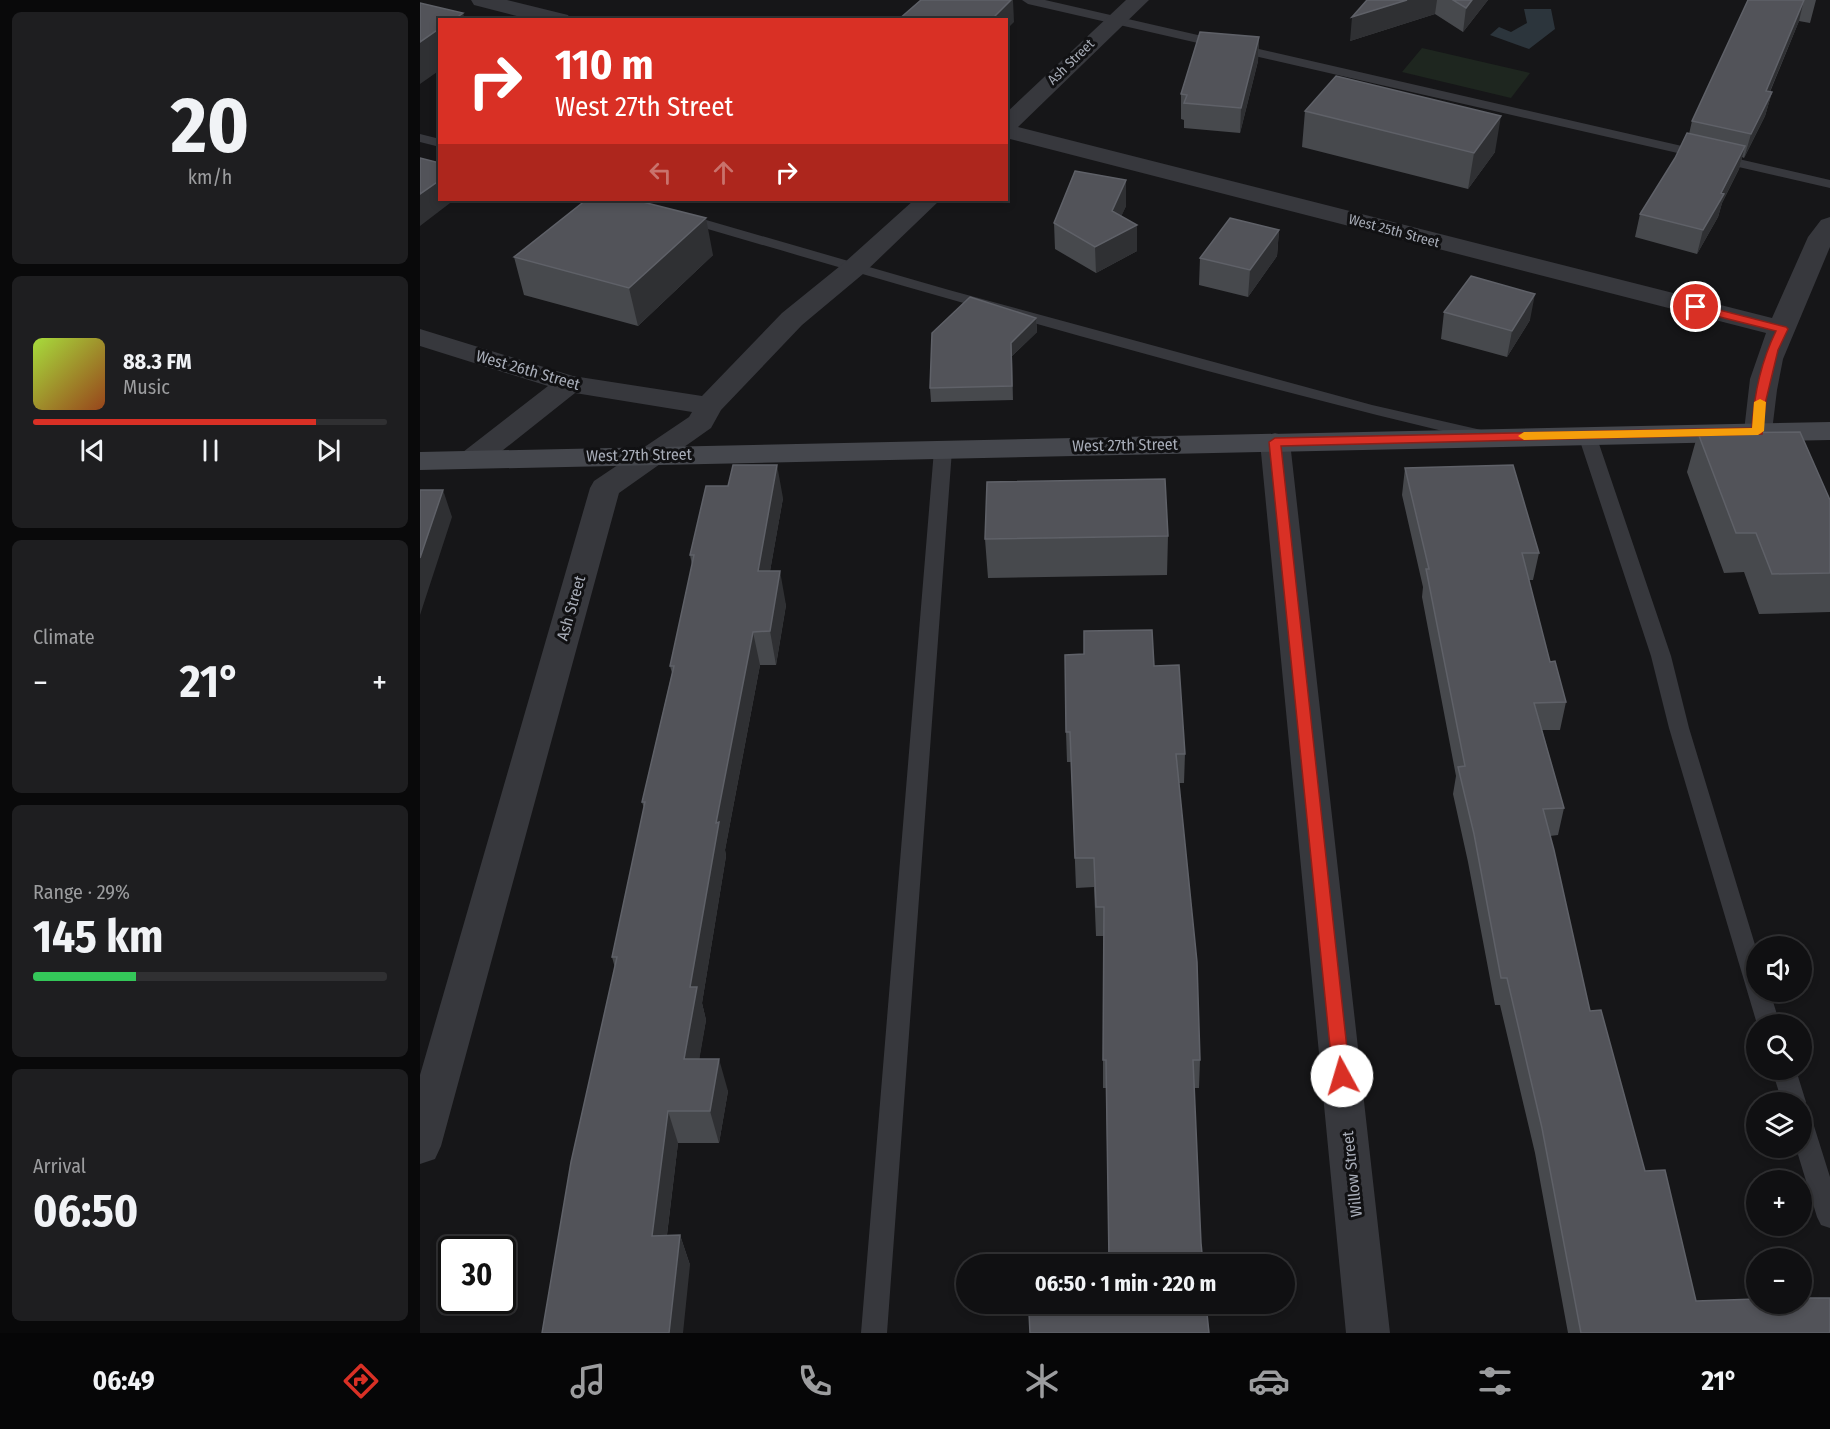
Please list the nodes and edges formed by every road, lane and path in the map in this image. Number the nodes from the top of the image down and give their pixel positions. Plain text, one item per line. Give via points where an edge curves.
1 (482, 0) edge
2 (1028, 0) edge
3 (1138, 0) edge
4 (552, 18) edge
5 (1115, 21) junction
6 (1008, 124) edge
7 (1008, 132) edge
8 (420, 138) edge
9 (438, 142) edge
10 (1830, 184) edge
11 (927, 201) edge
12 (671, 213) edge
13 (1827, 233) edge
14 (854, 268) junction
15 (1782, 329) junction
16 (420, 337) edge
17 (569, 384) junction
18 (709, 406) junction
19 (1758, 431) junction
20 (1830, 431) edge
21 (1587, 435) junction
22 (1485, 436) junction
23 (1275, 442) junction
24 (944, 450) junction
25 (653, 455) junction
26 (473, 459) junction
27 (420, 461) edge
28 (1746, 950) edge
29 (420, 1146) edge
30 (1812, 1158) edge
31 (1830, 1217) edge
32 (874, 1333) edge
33 (1368, 1333) edge

1 - 4 street
2 - 5 lane
3 - 5 street, Ash Street
5 - 6 street, Ash Street
5 - 10 lane
7 - 15 street, West 25th Street
8 - 9 lane
11 - 14 street, Ash Street
12 - 14 lane
13 - 15 street
14 - 18 street, Ash Street via 792,319
14 - 22 lane via 1369,409
15 - 19 street via 1772,350 1760,400
16 - 17 street, West 26th Street
17 - 18 street, West 26th Street
17 - 26 street
18 - 25 street, Ash Street via 700,422
19 - 20 main road, West 27th Street
19 - 21 main road, West 27th Street
21 - 22 main road, West 27th Street
21 - 28 lane via 1661,656
22 - 23 main road, West 27th Street
23 - 24 main road, West 27th Street
23 - 33 street, Willow Street
24 - 25 main road, West 27th Street
24 - 32 lane
25 - 26 main road, West 27th Street
25 - 29 street, Ash Street via 605,488
26 - 27 main road, West 27th Street
30 - 31 lane

